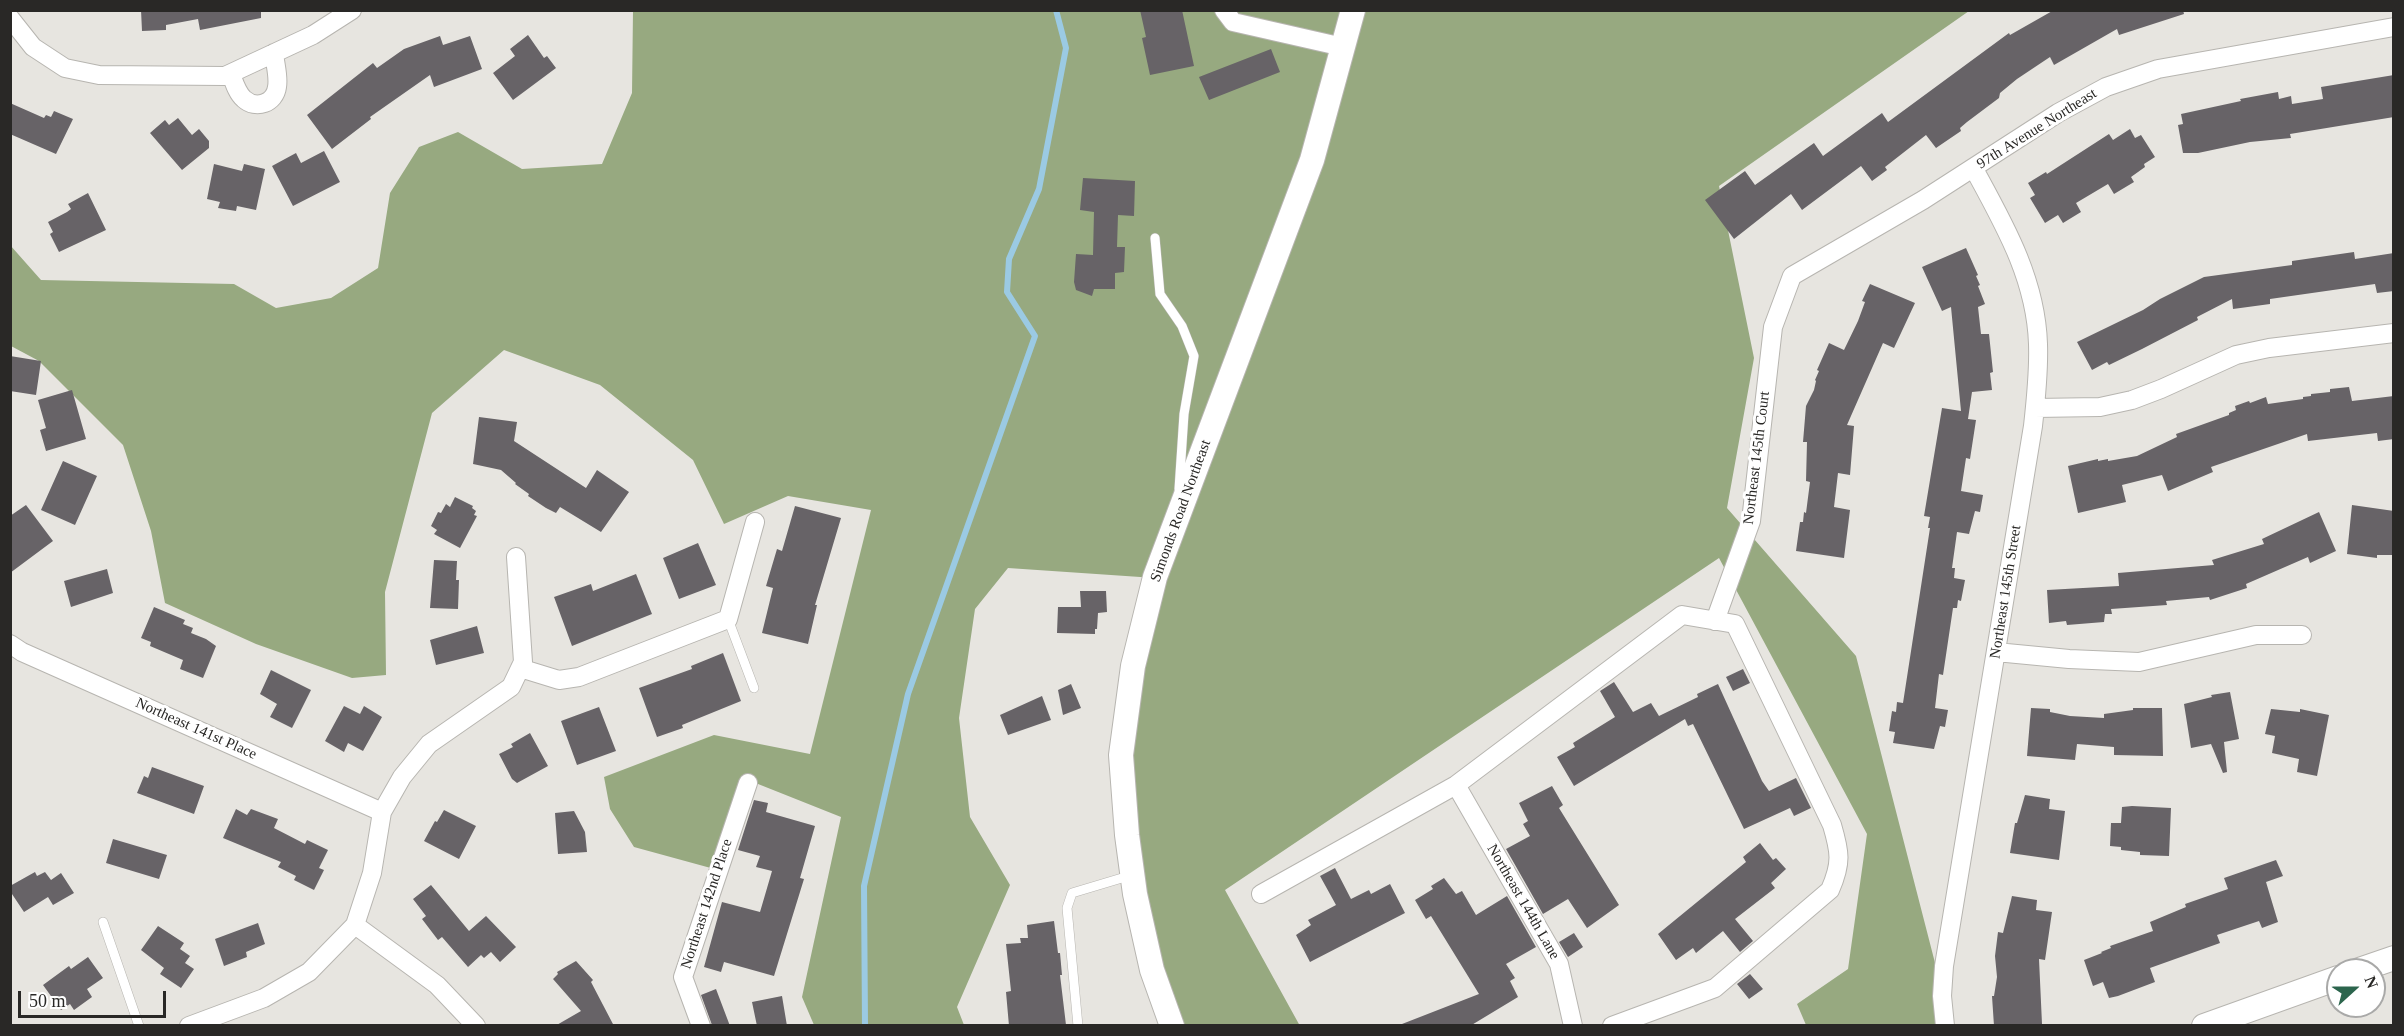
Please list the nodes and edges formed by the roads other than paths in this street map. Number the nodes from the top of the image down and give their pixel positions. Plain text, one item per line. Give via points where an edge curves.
1 (352, 10) edge
2 (1224, 10) edge
3 (1353, 10) edge
4 (10, 18) edge
5 (2394, 27) edge
6 (1343, 47) junction
7 (274, 53) junction
8 (231, 74) junction
9 (1974, 169) junction
10 (1155, 238) dead end
11 (1773, 327) joint
12 (2394, 333) edge
13 (2035, 408) junction
14 (1177, 518) junction
15 (755, 522) dead end
16 (516, 557) dead end
17 (728, 619) junction
18 (1715, 621) junction
19 (2302, 635) dead end
20 (10, 644) edge
21 (1996, 652) junction
22 (520, 668) junction
23 (754, 688) dead end
24 (748, 783) dead end
25 (1456, 785) junction
26 (382, 812) junction
27 (1132, 876) junction
28 (1261, 894) dead end
29 (103, 922) dead end
30 (355, 925) junction
31 (2326, 982) edge
32 (190, 1025) edge
33 (139, 1026) edge
34 (476, 1026) edge
35 (701, 1026) edge
36 (1078, 1026) edge
37 (1172, 1026) edge
38 (1573, 1026) edge
39 (1612, 1026) edge
40 (1945, 1026) edge
41 (2204, 1026) edge

1 - 7 street via 313,35
2 - 6 street via 1233,22
3 - 6 main road, Simonds Road Northeast
4 - 8 street via 33,47 65,68 99,75
5 - 9 street, 97th Avenue Northeast via 2158,69 2116,83 2058,113
6 - 14 main road, Simonds Road Northeast via 1312,160
7 - 8 street
7 - 8 street via 278,86 272,99 265,103 246,101
9 - 11 street, 97th Avenue Northeast via 1792,276
9 - 13 street, Northeast 145th Street via 2023,267 2038,342
10 - 14 lane via 1160,294 1182,326 1194,356 1184,414
11 - 18 street, Northeast 145th Court via 1751,521
12 - 13 street via 2236,355 2142,396 2100,407
13 - 21 street, Northeast 145th Street
14 - 27 main road, Simonds Road Northeast via 1155,578 1133,666 1121,755
15 - 17 street
16 - 22 street via 523,662
17 - 22 street via 579,677 559,680
17 - 23 lane
18 - 25 street via 1682,615
18 - 39 street via 1735,624 1832,825 1840,852 1839,870 1830,890 1715,988
19 - 21 street via 2256,635 2139,662
20 - 26 street, Northeast 141st Place
21 - 40 street, Northeast 145th Street via 1944,966
22 - 26 street via 511,687 429,744 402,777
24 - 35 street, Northeast 142nd Place via 683,977
25 - 28 street
25 - 38 street, Northeast 144th Lane via 1559,964
26 - 30 street via 372,873
27 - 36 lane via 1072,893 1067,908
27 - 37 main road, Simonds Road Northeast via 1152,970
29 - 33 lane
30 - 32 street via 309,972 264,998
30 - 34 street via 437,985
31 - 41 main road

